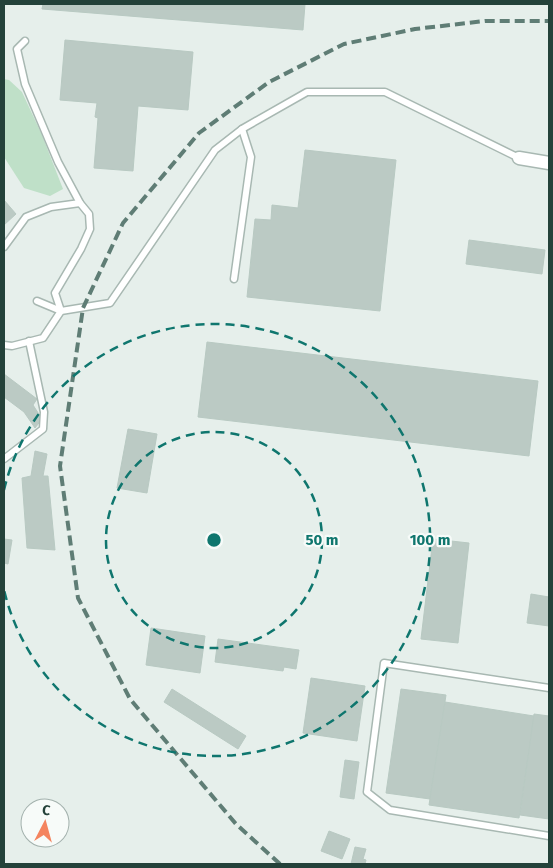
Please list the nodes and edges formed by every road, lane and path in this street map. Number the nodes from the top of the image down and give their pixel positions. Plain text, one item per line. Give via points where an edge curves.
1 (26, 41) dead end
2 (242, 129) junction
3 (520, 158) joint
4 (549, 163) edge
5 (80, 204) junction
6 (4, 247) edge
7 (234, 279) dead end
8 (37, 301) dead end
9 (61, 311) junction
10 (29, 341) junction
11 (4, 345) edge
12 (4, 458) edge
13 (549, 688) edge
14 (549, 836) edge

1 - 5 lane via 17,50 25,84
2 - 3 lane via 307,92 384,92
2 - 7 lane via 250,157
2 - 9 lane via 215,150 110,303
3 - 4 street
5 - 6 lane via 51,208 26,217
5 - 9 lane via 90,214 90,229 55,293
8 - 9 lane
9 - 10 lane via 43,338
10 - 11 lane
10 - 12 lane via 44,412 42,429
13 - 14 lane via 384,663 367,792 390,810

